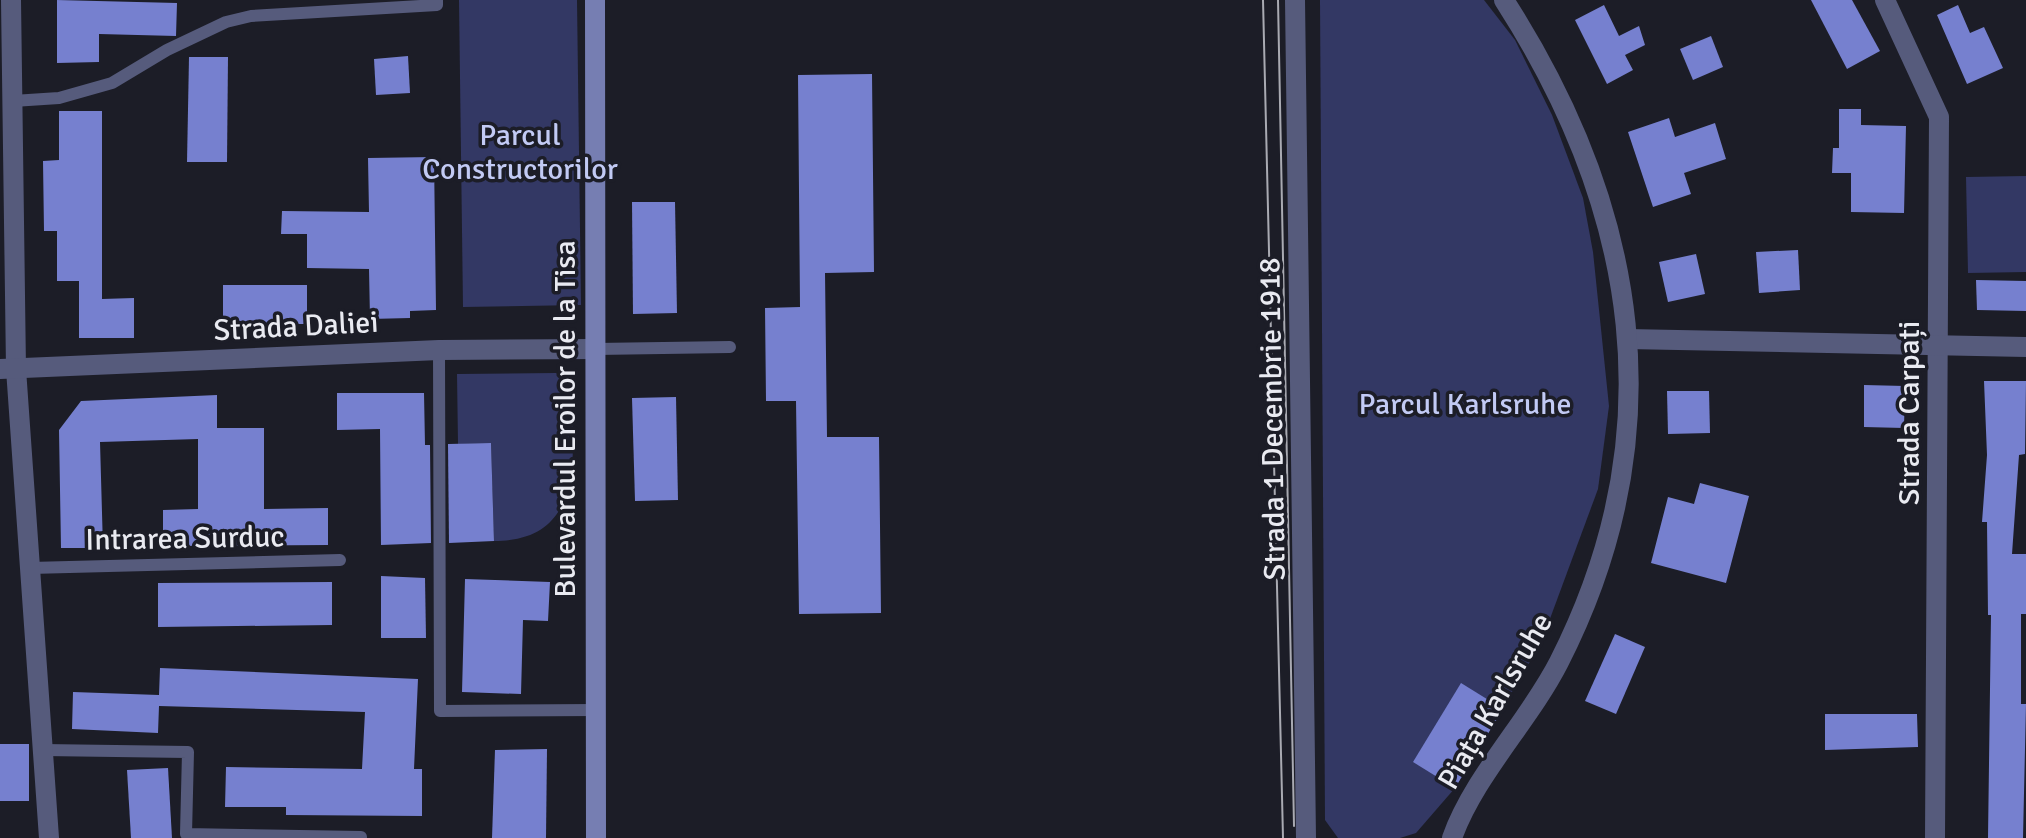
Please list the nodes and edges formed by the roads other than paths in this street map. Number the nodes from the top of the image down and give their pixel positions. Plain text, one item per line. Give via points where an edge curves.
1 (11, 0) edge
2 (437, 0) edge
3 (595, 0) edge
4 (1295, 0) edge
5 (1504, 0) edge
6 (1885, 0) edge
7 (13, 101) junction
8 (1627, 339) junction
9 (1940, 345) junction
10 (730, 347) dead end
11 (2026, 347) edge
12 (596, 349) junction
13 (439, 350) junction
14 (8, 369) edge
15 (340, 560) dead end
16 (30, 568) junction
17 (596, 710) junction
18 (43, 750) junction
19 (361, 837) edge
20 (49, 838) edge
21 (596, 838) edge
22 (1306, 838) edge
23 (1452, 838) edge
24 (1935, 838) edge

1 - 7 street
2 - 7 lane via 437,5 251,16 167,50 112,83 59,98
3 - 12 street, Bulevardul Eroilor de la Tisa
4 - 22 street, Strada 1 Decembrie 1918
5 - 8 street, Piața Karlsruhe via 1584,152 1615,262
6 - 9 street, Strada Carpați via 1939,117
7 - 14 street
8 - 9 street
8 - 23 street, Piața Karlsruhe via 1628,435 1605,550 1559,663
9 - 11 street
9 - 24 street, Strada Carpați
10 - 12 lane
12 - 13 street, Strada Daliei
12 - 17 street, Bulevardul Eroilor de la Tisa
13 - 14 street, Strada Daliei
13 - 17 lane via 440,711
14 - 16 street
15 - 16 lane, Intrarea Surduc
16 - 18 street
17 - 21 street, Bulevardul Eroilor de la Tisa
18 - 19 lane via 188,752 186,834
18 - 20 street

